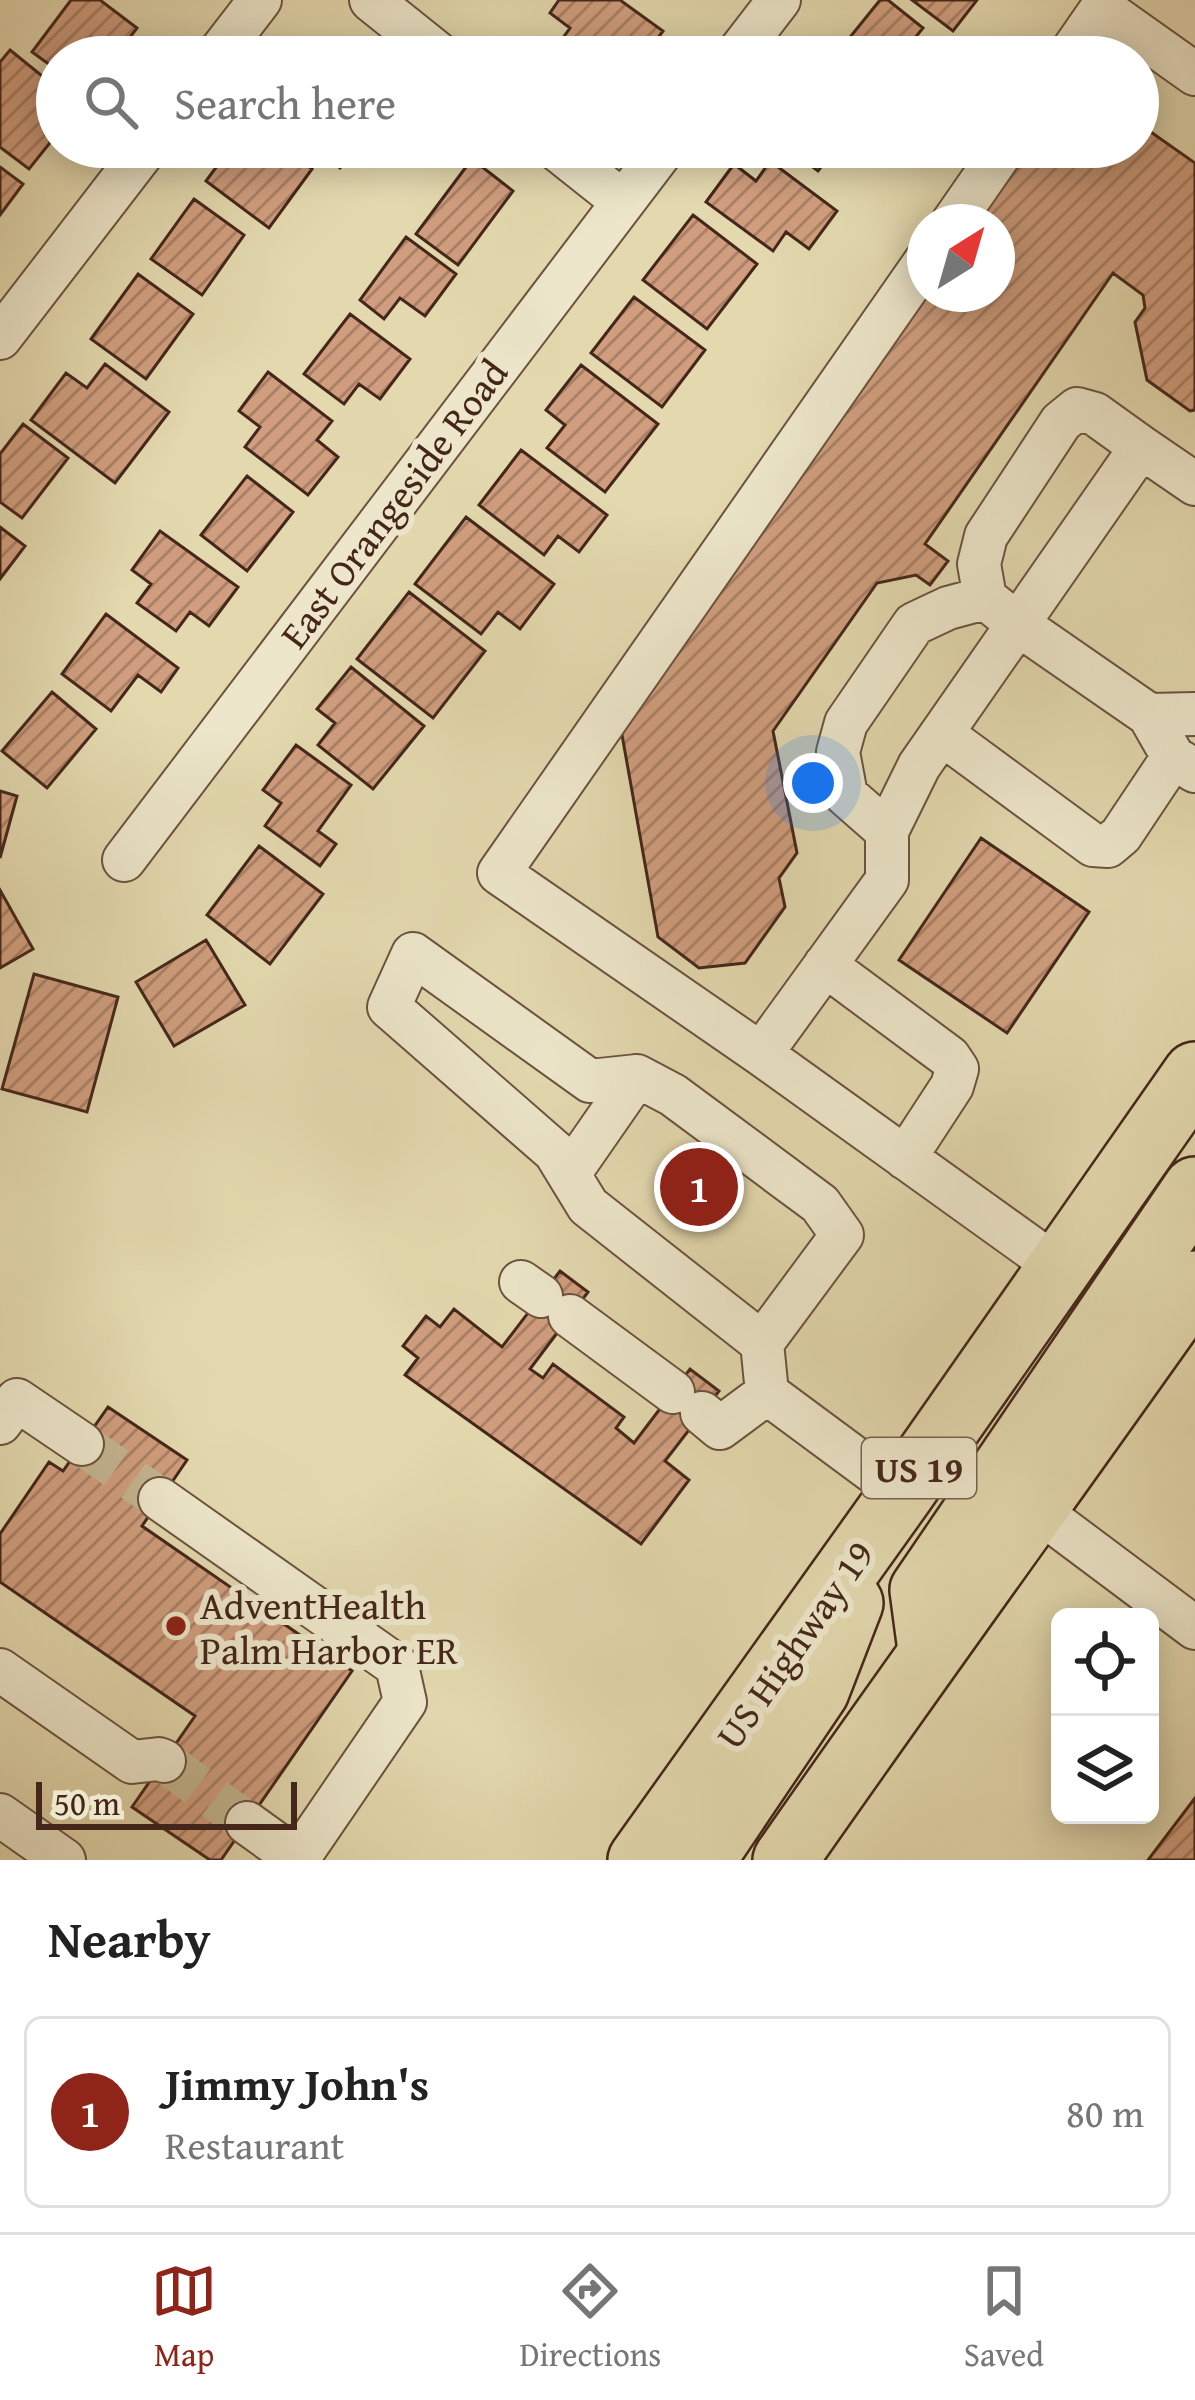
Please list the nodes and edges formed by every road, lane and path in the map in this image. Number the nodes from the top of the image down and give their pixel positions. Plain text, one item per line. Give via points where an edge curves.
1 (260, 0) edge
2 (371, 0) edge
3 (779, 0) edge
4 (232, 36) edge
5 (416, 36) edge
6 (751, 36) edge
7 (1083, 36) edge
8 (1141, 36) edge
9 (1159, 48) edge
10 (1195, 74) edge
11 (131, 168) edge
12 (580, 168) edge
13 (648, 168) edge
14 (991, 168) edge
15 (622, 202) junction
16 (966, 204) edge
17 (907, 288) edge
18 (0, 338) edge
19 (1141, 447) junction
20 (1195, 484) edge
21 (985, 598) junction
22 (1019, 625) junction
23 (1195, 714) edge
24 (1149, 715) junction
25 (942, 734) junction
26 (1184, 764) edge
27 (887, 831) junction
28 (124, 860) dead end
29 (825, 965) junction
30 (761, 1054) junction
31 (1195, 1074) edge
32 (638, 1076) junction
33 (905, 1158) junction
34 (569, 1174) junction
35 (1195, 1190) edge
36 (1059, 1268) junction
37 (1195, 1283) edge
38 (544, 1298) dead end
39 (762, 1343) junction
40 (767, 1393) junction
41 (0, 1423) edge
42 (82, 1444) tunnel mouth
43 (160, 1499) tunnel mouth
44 (893, 1505) junction
45 (1036, 1509) junction
46 (1195, 1628) edge
47 (930, 1652) junction
48 (0, 1670) edge
49 (164, 1761) tunnel mouth
50 (0, 1815) edge
51 (248, 1822) tunnel mouth
52 (297, 1859) edge
53 (64, 1860) edge
54 (640, 1860) edge
55 (704, 1860) edge
56 (784, 1860) edge

1 - 4 street
2 - 5 street
3 - 6 street
7 - 8 street via 1102,8
9 - 10 street
11 - 18 street
12 - 15 street
13 - 15 street, East Orangeside Road
14 - 16 street
15 - 28 street, East Orangeside Road
17 - 30 street via 499,873
19 - 20 street
19 - 21 street via 1095,414 1077,409 1061,422 986,536 979,565
19 - 22 street
21 - 22 street
21 - 27 street via 914,624 846,723 838,752 846,795
22 - 24 street
22 - 25 street
23 - 24 street
24 - 26 street
25 - 26 street via 1093,845 1121,836
25 - 27 street
27 - 29 street via 886,880
29 - 30 street
29 - 33 street via 957,1070
30 - 33 street
31 - 36 highway, US Highway 19 / US 19
32 - 34 street
32 - 34 street via 590,1081 413,955 389,1007 555,1152
32 - 39 street via 820,1204 842,1234
33 - 36 street
34 - 39 street via 588,1206
35 - 47 highway via 922,1590
36 - 44 highway, US Highway 19 / US 19
37 - 45 highway, US 19
38 - 40 street via 720,1428
39 - 40 street
40 - 44 street
41 - 42 street via 16,1400
43 - 52 street via 397,1666 405,1702
44 - 54 highway, US Highway 19 / US 19
44 - 55 highway via 817,1691
45 - 46 street
45 - 47 highway, US 19
47 - 56 highway, US 19
48 - 49 street via 132,1762
50 - 53 street
51 - 52 street

